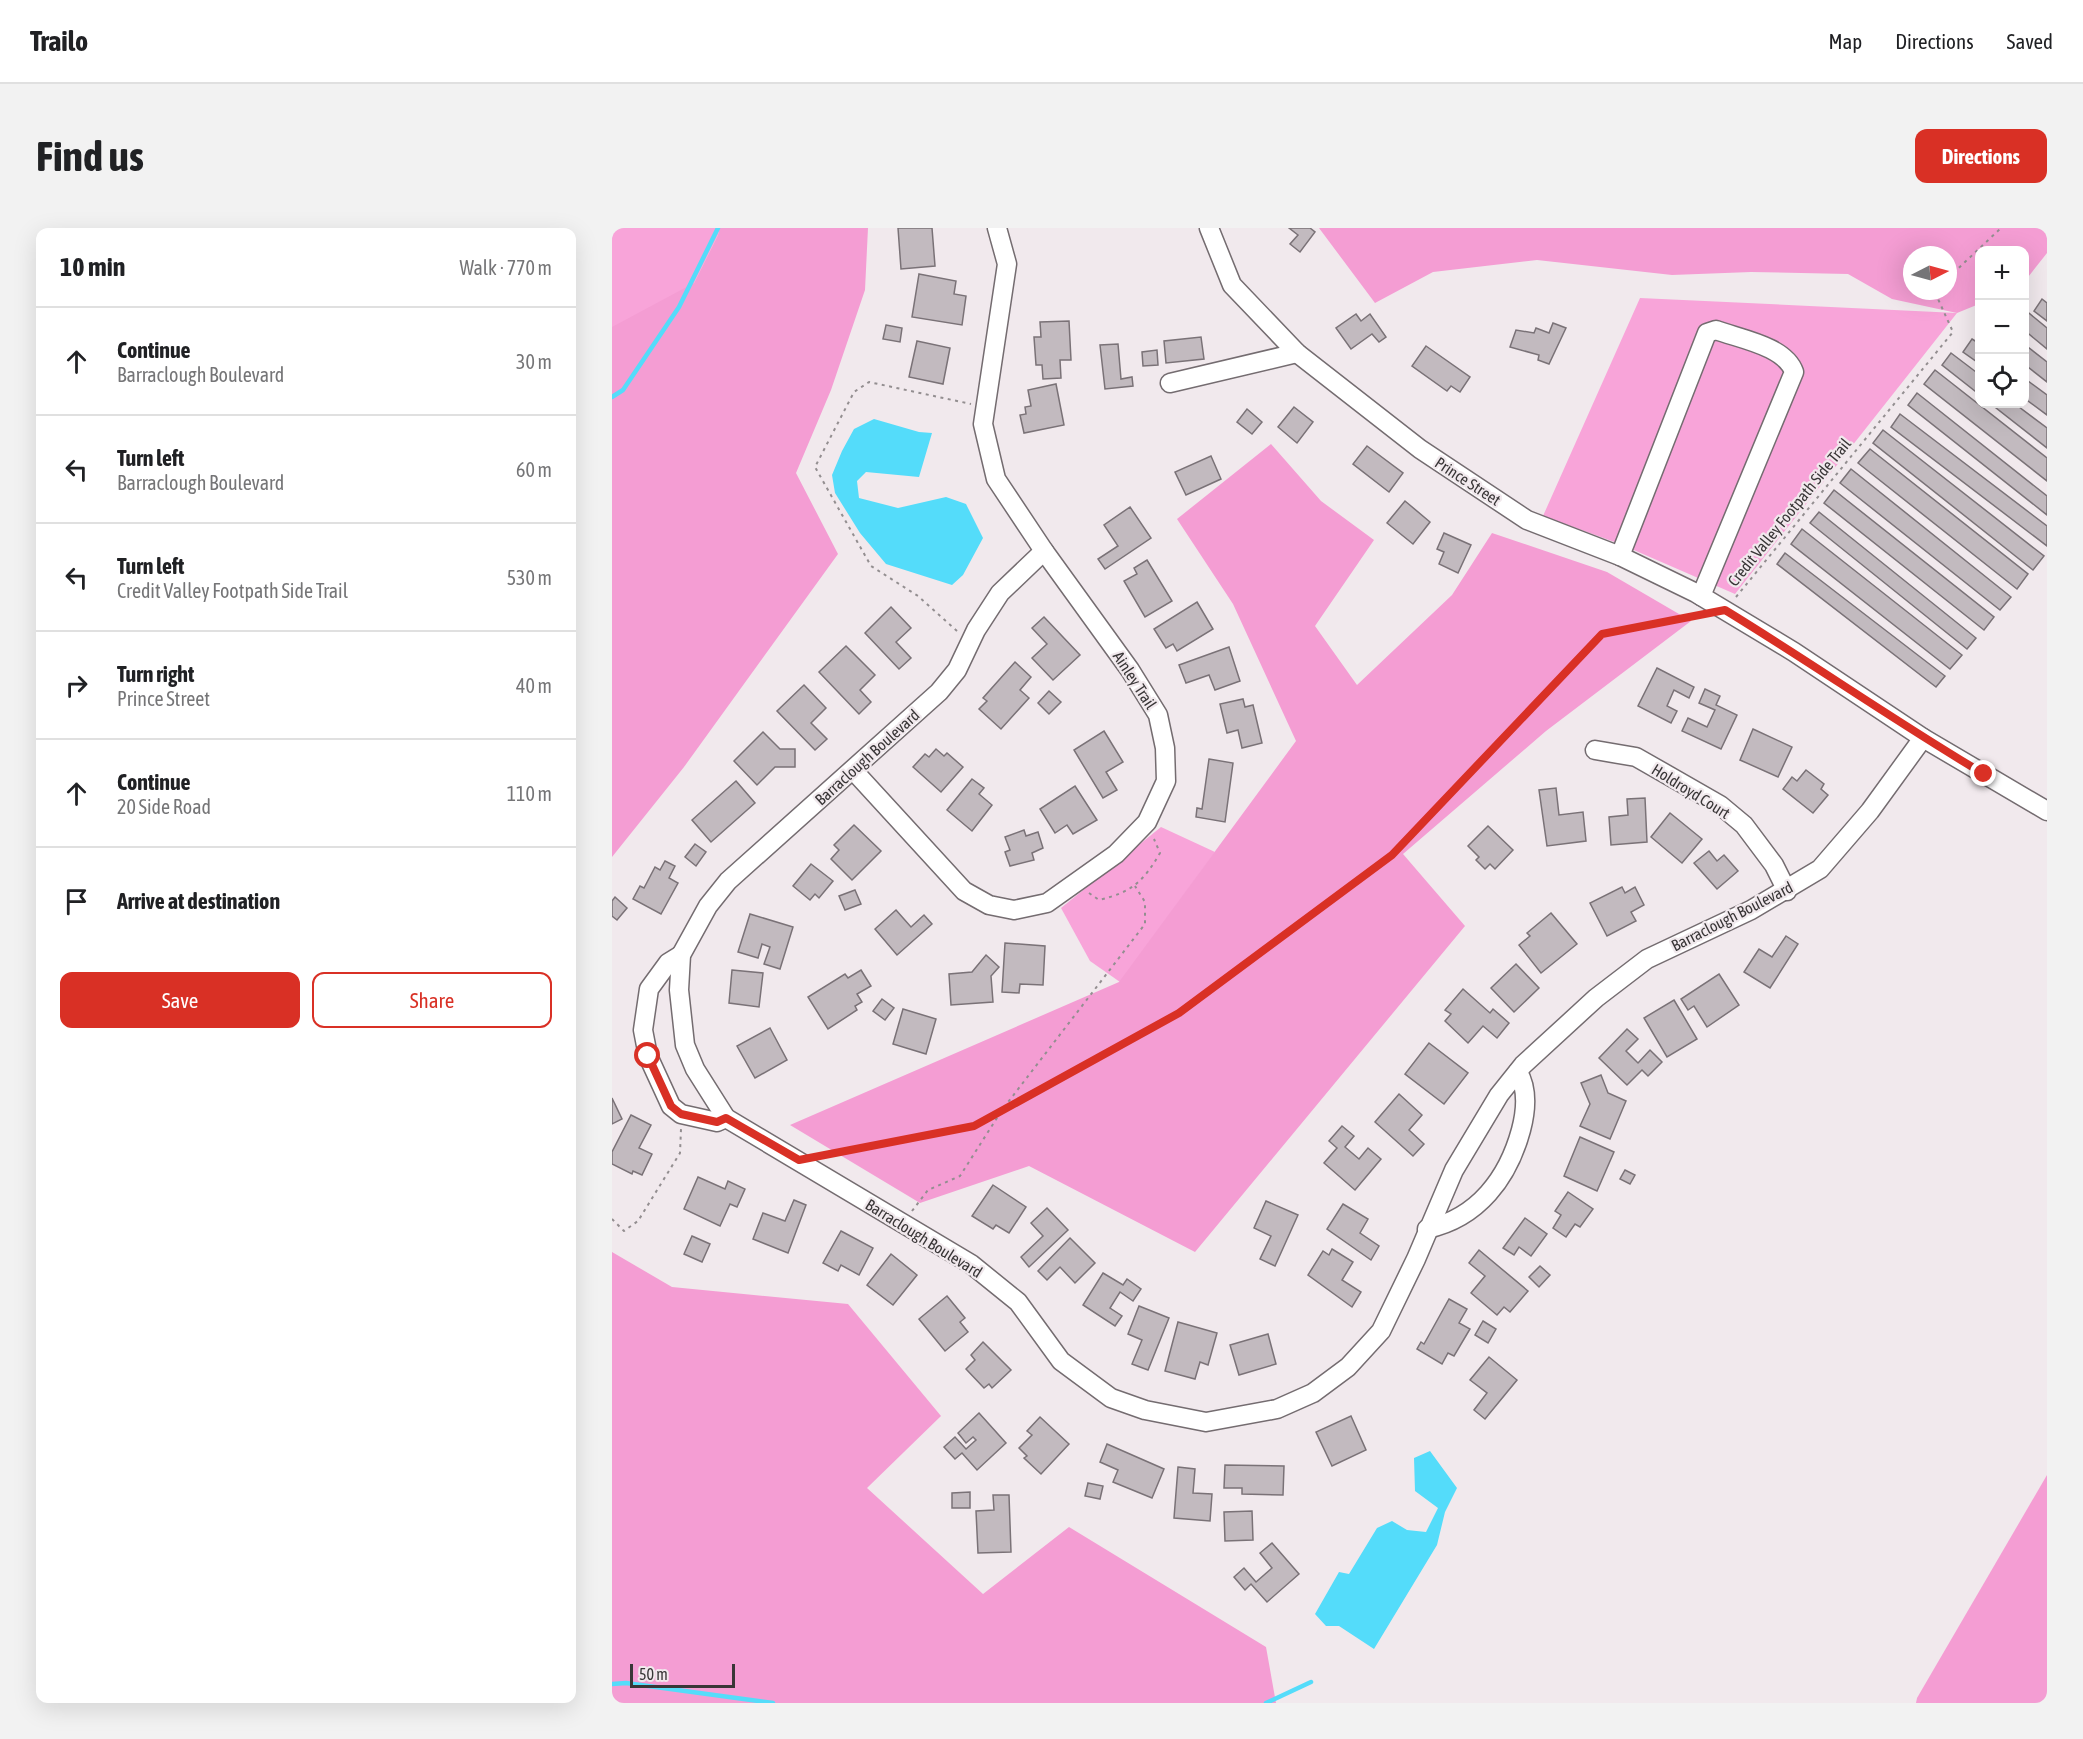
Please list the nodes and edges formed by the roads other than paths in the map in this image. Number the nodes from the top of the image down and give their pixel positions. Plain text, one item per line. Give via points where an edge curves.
1 (997, 228) edge
2 (1209, 228) edge
3 (1297, 353) junction
4 (1170, 382) dead end
5 (1044, 552) junction
6 (1620, 556) junction
7 (1701, 596) junction
8 (1923, 738) junction
9 (1596, 750) dead end
10 (853, 770) junction
11 (2047, 811) edge
12 (1787, 891) junction
13 (681, 955) junction
14 (1518, 1072) junction
15 (726, 1118) junction
16 (1427, 1229) junction

1 - 5 street, Ainley Trail via 1007,264 983,424 996,479
2 - 3 street, Prince Street via 1232,285
3 - 4 street
3 - 6 street, Prince Street via 1420,450 1527,520
5 - 10 street, Barraclough Boulevard via 1000,593 957,670 939,692
5 - 10 street, Ainley Trail via 1158,715 1165,748 1166,782 1145,824 1116,854 1047,903 1014,910 989,905 964,891
6 - 7 street, Prince Street
6 - 7 street via 1707,333 1716,330 1781,354 1794,372
7 - 8 street, Prince Street
8 - 11 street, Prince Street
8 - 12 street, Barraclough Boulevard via 1870,811 1821,869
9 - 12 street, Holdroyd Court via 1636,757 1720,805 1744,825 1774,865
10 - 13 street, Barraclough Boulevard via 728,881 708,906
12 - 14 street, Barraclough Boulevard via 1647,959 1596,998
13 - 15 street, Barraclough Boulevard via 679,990 686,1045 695,1069
13 - 15 street, Barraclough Boulevard via 668,963 649,988 643,1030 656,1075 671,1106 681,1114 717,1122
14 - 16 street, Barraclough Boulevard via 1499,1095 1454,1170
14 - 16 street via 1525,1094 1524,1118 1515,1152 1501,1177 1469,1211 1452,1222
15 - 16 street, Barraclough Boulevard via 971,1264 1018,1302 1062,1361 1111,1398 1145,1410 1206,1422 1277,1409 1313,1393 1348,1367 1381,1332

